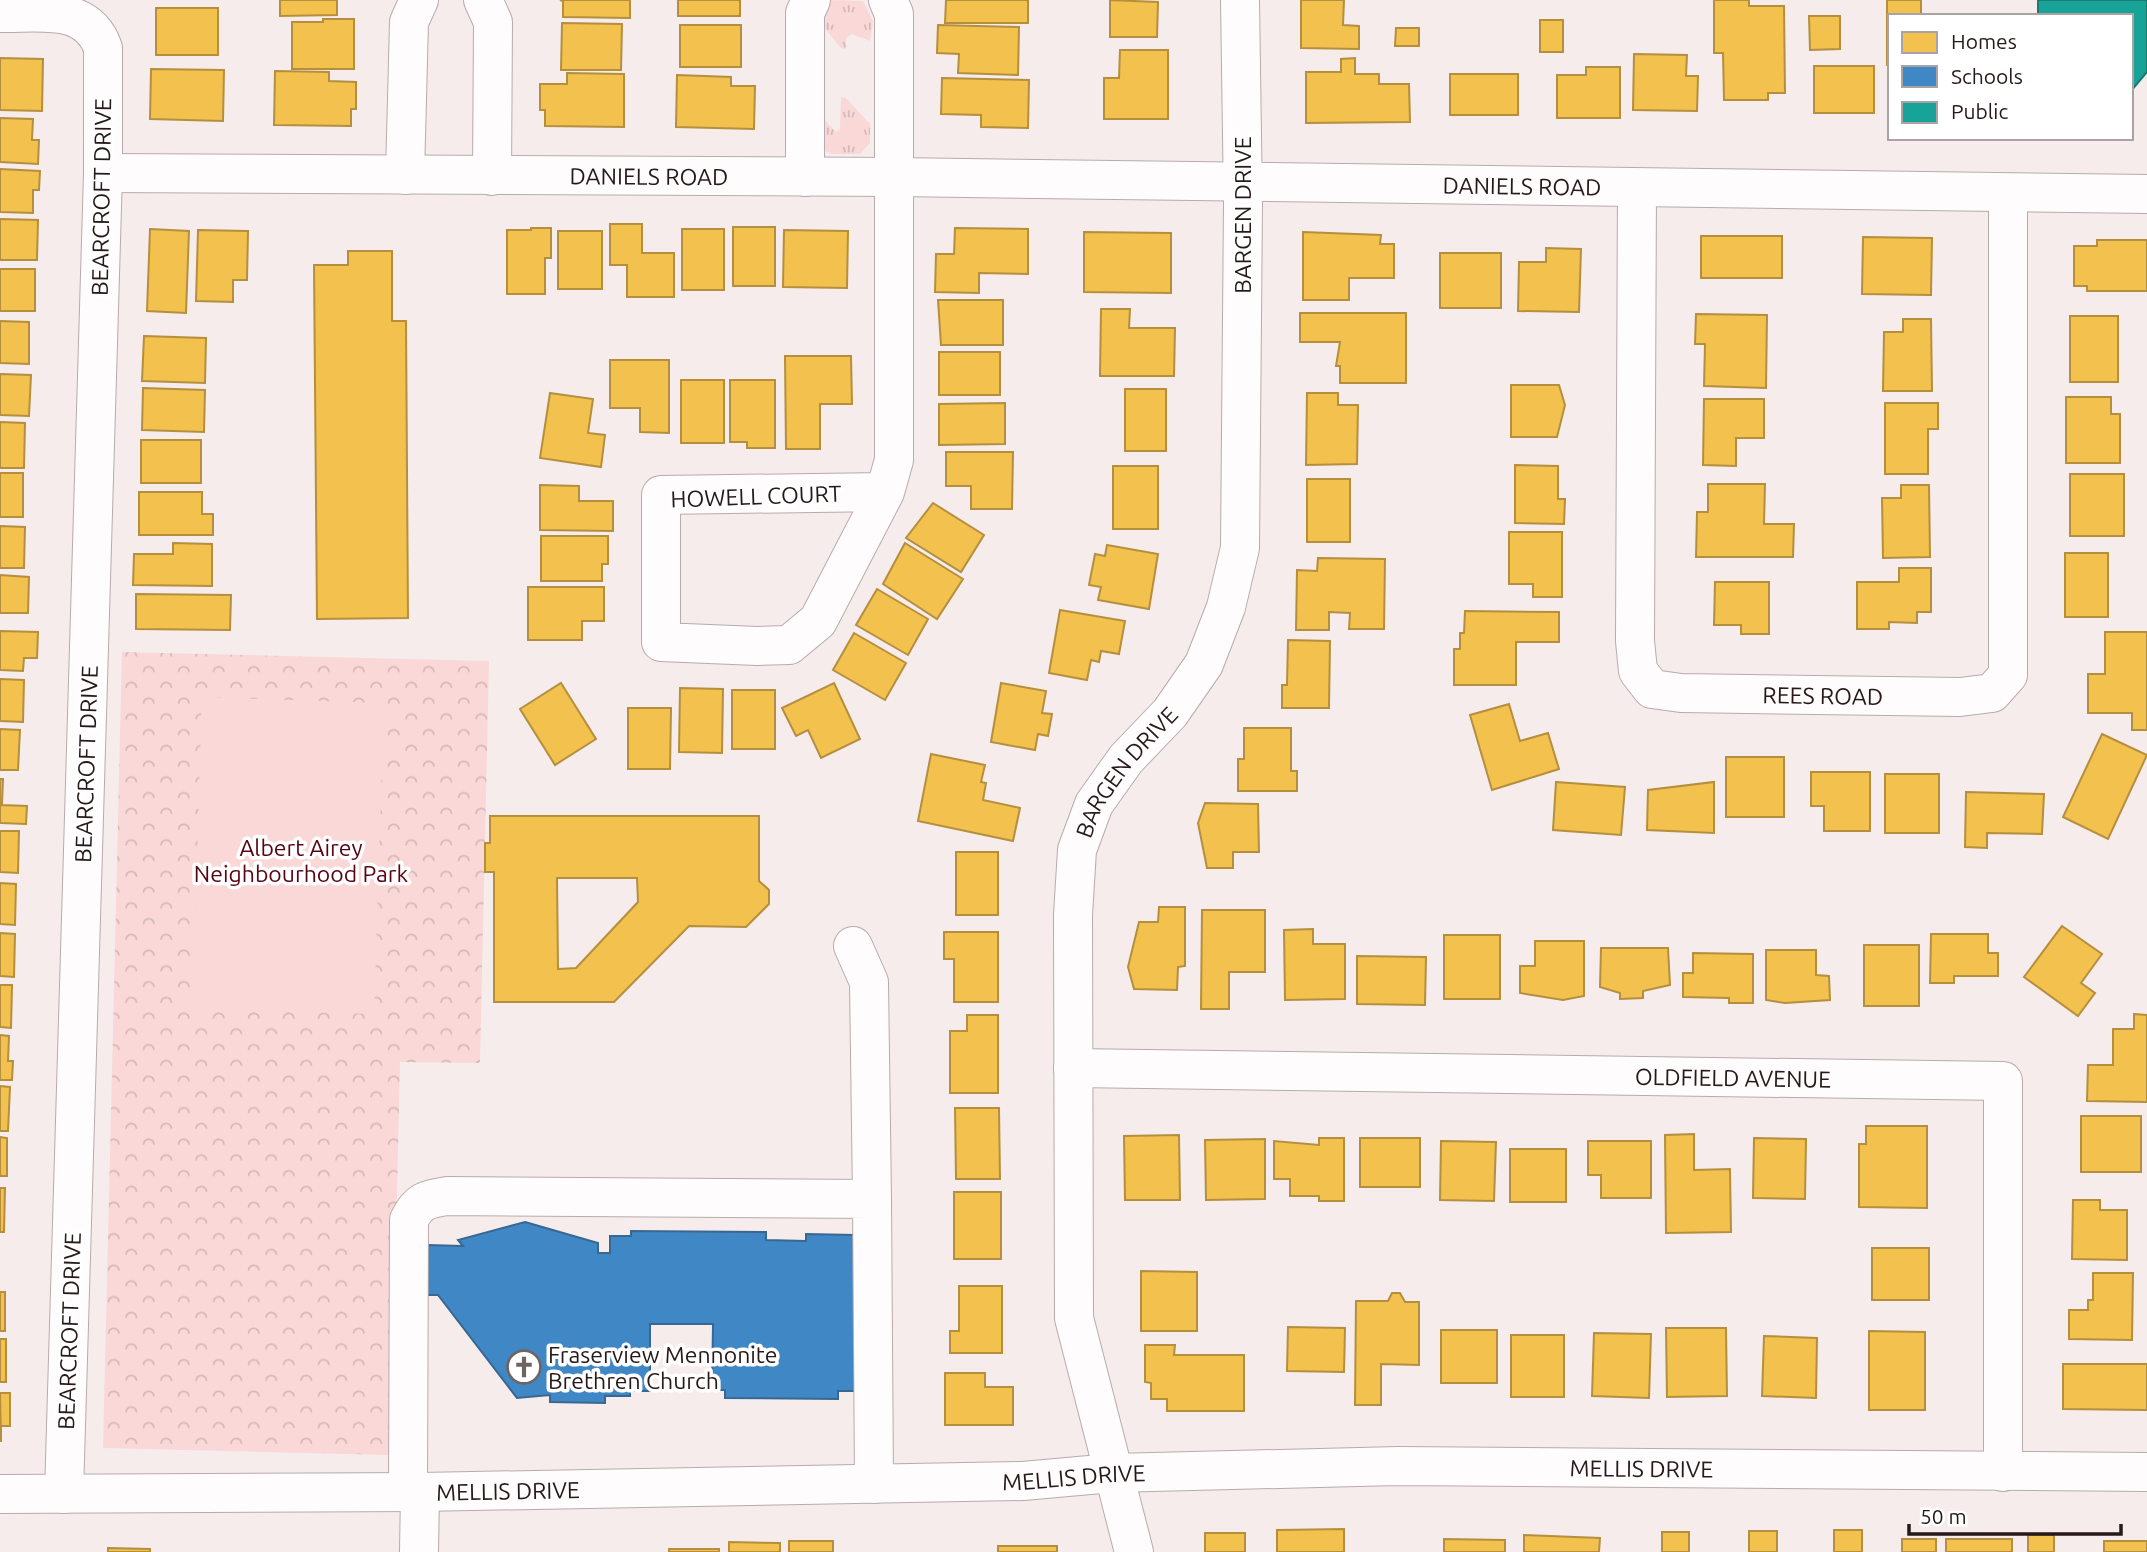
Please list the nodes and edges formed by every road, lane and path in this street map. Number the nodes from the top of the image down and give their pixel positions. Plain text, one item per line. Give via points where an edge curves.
1 (419, 0) edge
2 (483, 0) edge
3 (811, 0) edge
4 (888, 0) edge
5 (1240, 0) edge
6 (0, 13) edge
7 (103, 173) junction
8 (405, 175) junction
9 (492, 176) junction
10 (805, 177) junction
11 (896, 177) junction
12 (1242, 184) junction
13 (1637, 188) junction
14 (2008, 193) junction
15 (2147, 194) edge
16 (885, 492) junction
17 (853, 946) dead end
18 (1073, 1068) junction
19 (872, 1199) junction
20 (2003, 1472) junction
21 (2147, 1472) edge
22 (1112, 1474) junction
23 (874, 1484) junction
24 (414, 1492) junction
25 (0, 1494) edge
26 (64, 1494) junction
27 (419, 1552) edge
28 (1134, 1552) edge

1 - 8 street via 409,22
2 - 9 street via 493,22
3 - 10 street via 805,13
4 - 11 street via 894,14
5 - 12 street, BARGEN DRIVE
6 - 7 street, BEARCROFT DRIVE via 81,18 99,34 103,48
7 - 8 street, DANIELS ROAD
7 - 26 street, BEARCROFT DRIVE
8 - 9 street, DANIELS ROAD
9 - 10 street, DANIELS ROAD
10 - 11 street, DANIELS ROAD
11 - 12 street, DANIELS ROAD
11 - 16 street, HOWELL COURT via 894,460
12 - 13 street, DANIELS ROAD
12 - 18 street, BARGEN DRIVE via 1240,548 1226,607 1204,664 1170,713 1126,759 1094,804 1077,850
13 - 14 street, DANIELS ROAD
13 - 14 street, REES ROAD via 1638,671 1652,688 1681,693 1960,697 1992,693 2008,675
14 - 15 street, DANIELS ROAD
16 - 16 street, HOWELL COURT via 661,495 661,642 789,645 818,621
17 - 19 street via 869,982
18 - 20 street, OLDFIELD AVENUE via 2003,1082
18 - 22 street, BARGEN DRIVE via 1074,1318
19 - 23 street
19 - 24 street via 460,1196 427,1199 415,1206 409,1220
20 - 21 street, MELLIS DRIVE
20 - 22 street, MELLIS DRIVE via 1398,1466
22 - 23 street, MELLIS DRIVE
22 - 28 street, BARGEN DRIVE
23 - 24 street, MELLIS DRIVE
24 - 26 street, MELLIS DRIVE
24 - 27 street
25 - 26 street, MELLIS DRIVE

